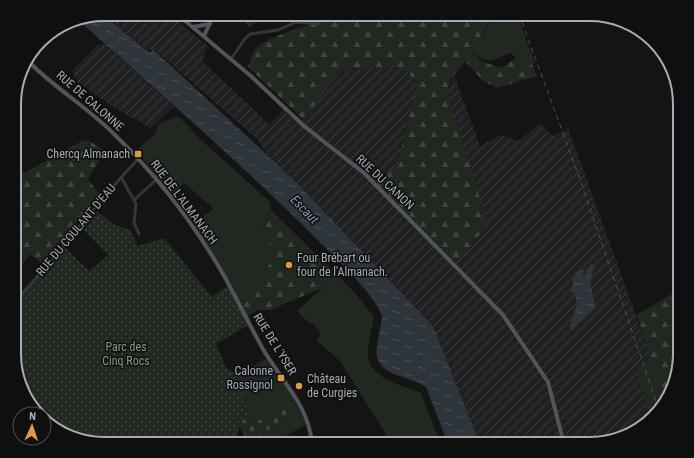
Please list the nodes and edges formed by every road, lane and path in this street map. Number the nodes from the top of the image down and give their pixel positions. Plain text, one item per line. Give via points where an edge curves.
1 (186, 21) edge
2 (211, 21) edge
3 (316, 21) edge
4 (210, 24) junction
5 (194, 27) junction
6 (204, 36) junction
7 (231, 58) junction
8 (32, 64) edge
9 (138, 159) junction
10 (121, 177) junction
11 (156, 180) junction
12 (134, 200) junction
13 (139, 234) dead end
14 (21, 295) edge
15 (236, 299) joint
16 (311, 437) edge
17 (562, 437) edge

1 - 5 main road, RUE DU CANON
2 - 4 main road
3 - 7 street via 318,24 296,22 278,30 250,34
4 - 5 main road
4 - 6 main road
5 - 6 main road, RUE DU CANON
6 - 7 main road, RUE DU CANON
7 - 17 main road, RUE DU CANON via 304,126 364,173 503,316 548,382
8 - 9 main road, RUE DE CALONNE via 95,116
9 - 10 street, RUE DU COULANT D'EAU
9 - 11 main road, RUE DE L'ALMANACH
10 - 12 street
10 - 14 street, RUE DU COULANT D'EAU
11 - 12 street
11 - 15 main road, RUE DE L'ALMANACH via 198,235
12 - 13 street via 134,224
15 - 16 main road, RUE DE L'YSER via 264,350 301,405

